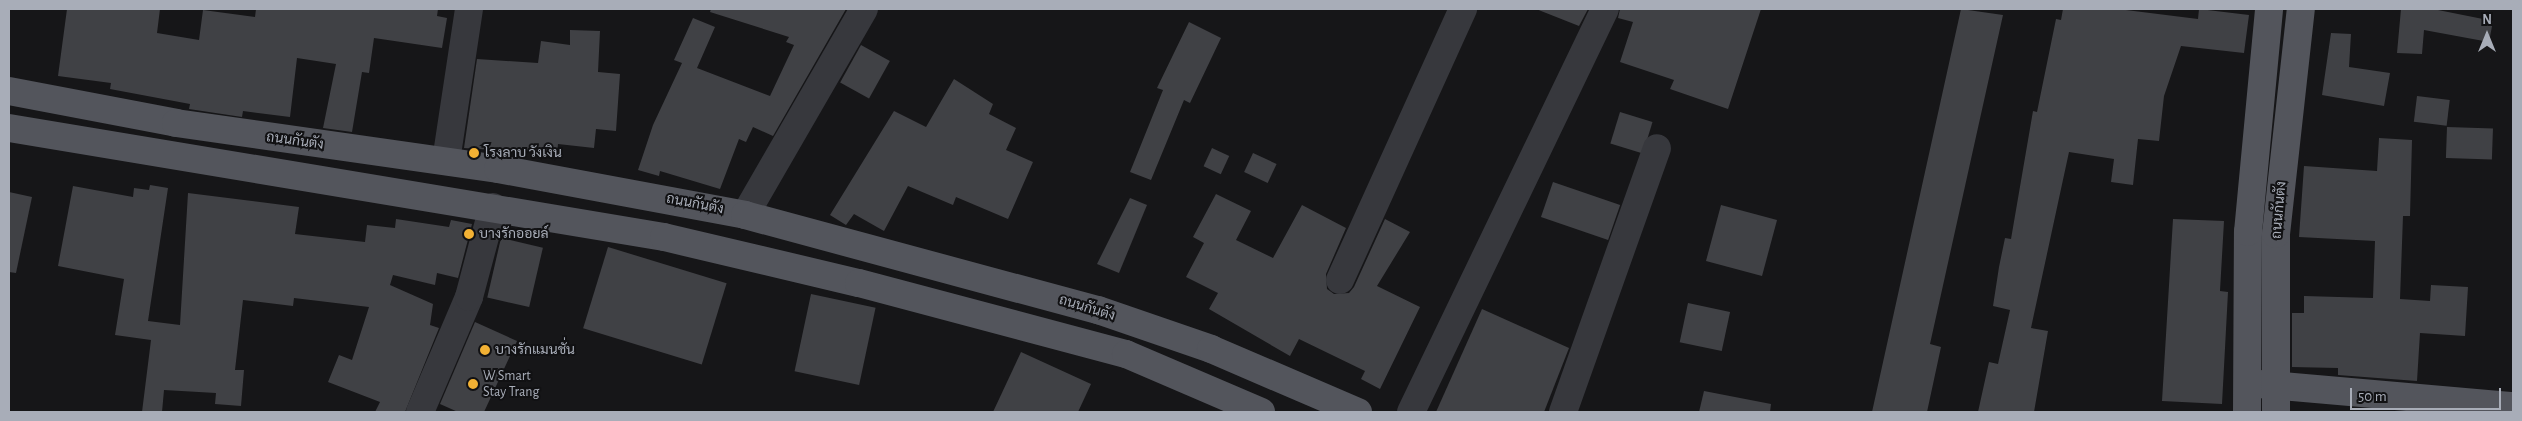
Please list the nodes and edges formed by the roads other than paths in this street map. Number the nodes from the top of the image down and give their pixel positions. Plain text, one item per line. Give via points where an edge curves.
1 (468, 9) edge
2 (864, 9) edge
3 (1463, 9) edge
4 (1606, 9) edge
5 (2269, 9) edge
6 (2301, 9) edge
7 (2266, 51) junction
8 (2296, 55) junction
9 (9, 91) edge
10 (9, 128) edge
11 (296, 141) junction
12 (1658, 148) dead end
13 (446, 161) junction
14 (292, 177) junction
15 (677, 200) junction
16 (493, 207) junction
17 (745, 215) junction
18 (664, 237) junction
19 (1340, 280) dead end
20 (1017, 288) junction
21 (1006, 322) junction
22 (2248, 384) junction
23 (2276, 384) junction
24 (2513, 406) edge
25 (420, 412) edge
26 (1261, 412) edge
27 (1358, 412) edge
28 (1411, 412) edge
29 (1563, 412) edge
30 (2247, 412) edge
31 (2276, 412) edge

1 - 13 street
2 - 17 street
3 - 19 street
4 - 28 street
5 - 7 main road, ถนนกันตัง
6 - 8 main road, ถนนกันตัง
7 - 8 main road
7 - 22 main road, ถนนกันตัง via 2248,232
8 - 23 main road, ถนนกันตัง via 2276,234
9 - 11 main road, ถนนกันตัง
10 - 14 main road
11 - 13 main road, ถนนกันตัง
11 - 14 main road
12 - 29 street
13 - 15 main road, ถนนกันตัง
14 - 16 main road
15 - 17 main road, ถนนกันตัง
15 - 18 main road
16 - 18 main road
16 - 25 street via 469,297
17 - 20 main road, ถนนกันตัง
18 - 21 main road
20 - 21 main road
20 - 27 main road, ถนนกันตัง via 1211,349
21 - 26 main road via 1126,354
22 - 23 main road
22 - 30 main road, ถนนกันตัง
23 - 24 main road
23 - 31 main road, ถนนกันตัง

